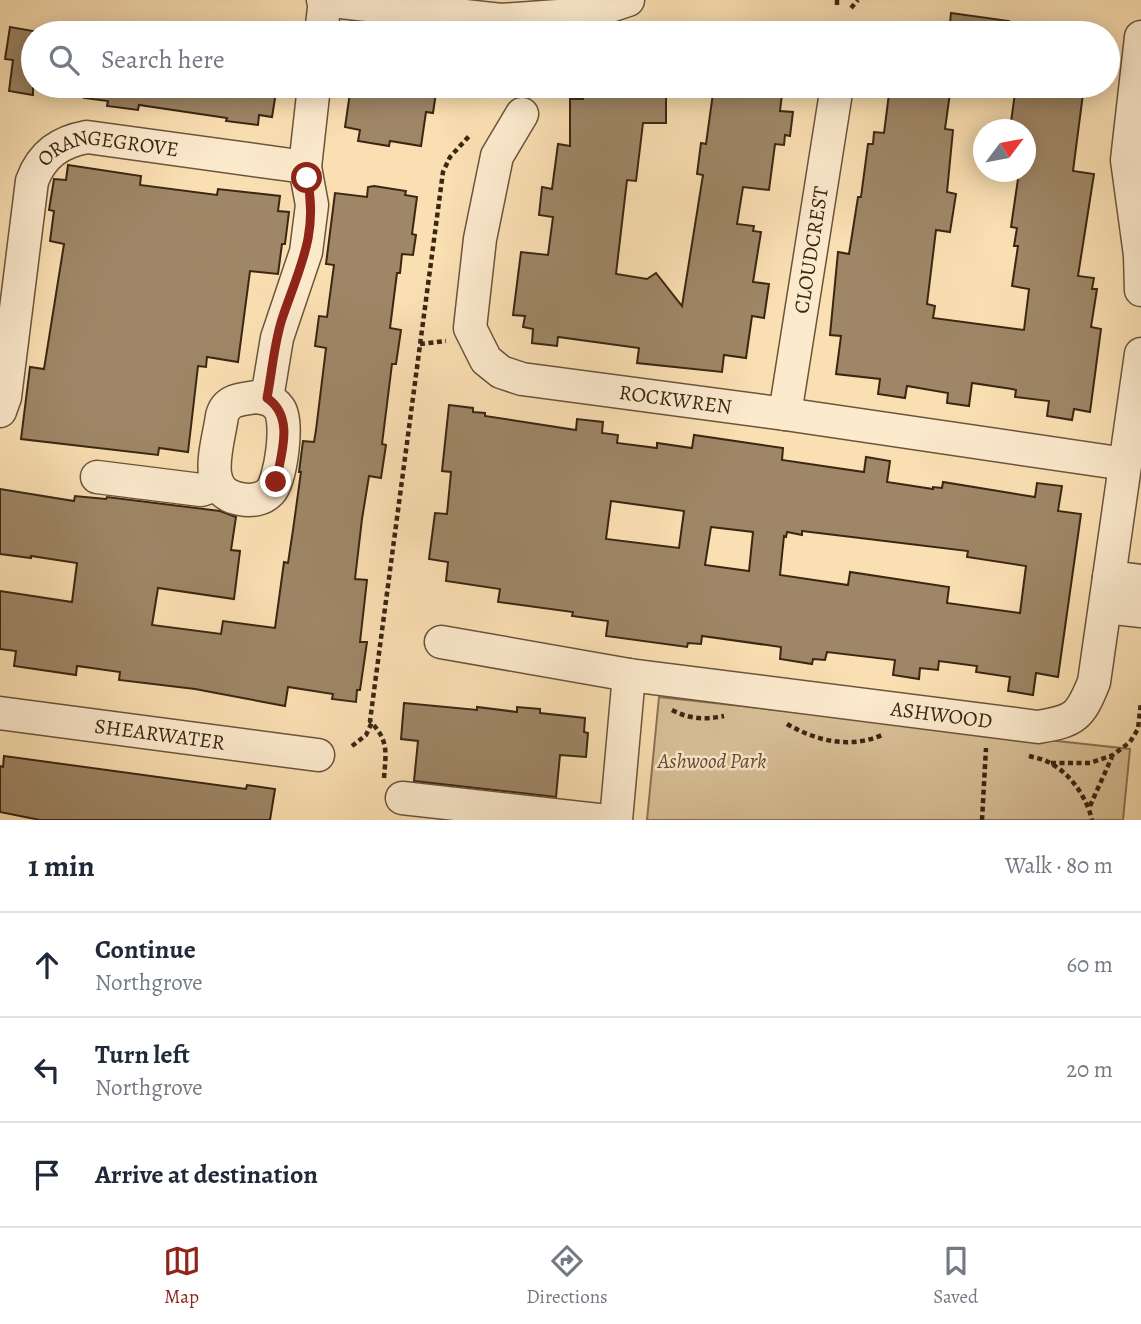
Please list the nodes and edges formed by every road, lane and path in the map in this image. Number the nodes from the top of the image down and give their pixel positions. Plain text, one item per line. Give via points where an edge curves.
1 (324, 0) edge
2 (628, 0) edge
3 (836, 0) edge
4 (858, 0) edge
5 (837, 8) dead end
6 (851, 8) dead end
7 (322, 21) edge
8 (1141, 37) edge
9 (313, 98) edge
10 (835, 98) edge
11 (522, 114) dead end
12 (471, 134) dead end
13 (304, 167) junction
14 (1141, 290) edge
15 (1141, 354) edge
16 (267, 398) junction
17 (0, 411) edge
18 (785, 414) junction
19 (1125, 464) junction
20 (97, 477) dead end
21 (216, 485) junction
22 (1141, 581) edge
23 (1107, 592) junction
24 (1141, 611) edge
25 (441, 642) dead end
26 (629, 675) junction
27 (1141, 702) edge
28 (668, 708) dead end
29 (0, 713) edge
30 (732, 714) dead end
31 (782, 721) dead end
32 (372, 722) junction
33 (895, 736) dead end
34 (992, 740) junction
35 (352, 746) dead end
36 (1018, 754) dead end
37 (318, 755) dead end
38 (1113, 755) junction
39 (1050, 763) junction
40 (392, 793) joint
41 (1089, 807) junction
42 (598, 820) edge
43 (616, 820) edge
44 (982, 820) edge
45 (1092, 820) edge

1 - 2 street via 501,20 586,14
1 - 7 street
3 - 5 path
4 - 6 path
8 - 14 street via 1127,160
9 - 13 street
10 - 18 street, CLOUDCREST
11 - 18 street, ROCKWREN via 498,156 480,239 470,328 486,360 501,372 522,379
12 - 32 path via 443,172
13 - 16 street via 312,205 306,252 277,338
13 - 17 street, ORANGEGROVE via 87,137 49,153 32,181
15 - 19 street, ASHWOOD
16 - 21 street via 244,398 224,408
16 - 21 street via 279,407 284,420 272,490 247,500 230,497
18 - 19 street, ROCKWREN
19 - 23 street, ASHWOOD
20 - 21 street via 201,491
22 - 23 street
23 - 24 street
23 - 34 street, ASHWOOD via 1094,682 1084,706 1065,723
25 - 26 street, ASHWOOD
26 - 34 street, ASHWOOD
26 - 43 street
27 - 38 path via 1138,729
28 - 30 path via 706,720
29 - 37 street, SHEARWATER
31 - 33 path via 823,740 866,742 882,735
32 - 35 path via 366,735
32 - 40 path via 386,747
34 - 44 path
36 - 39 path
38 - 39 path via 1090,763
38 - 41 path
39 - 41 path via 1070,778
40 - 42 street
41 - 45 path

